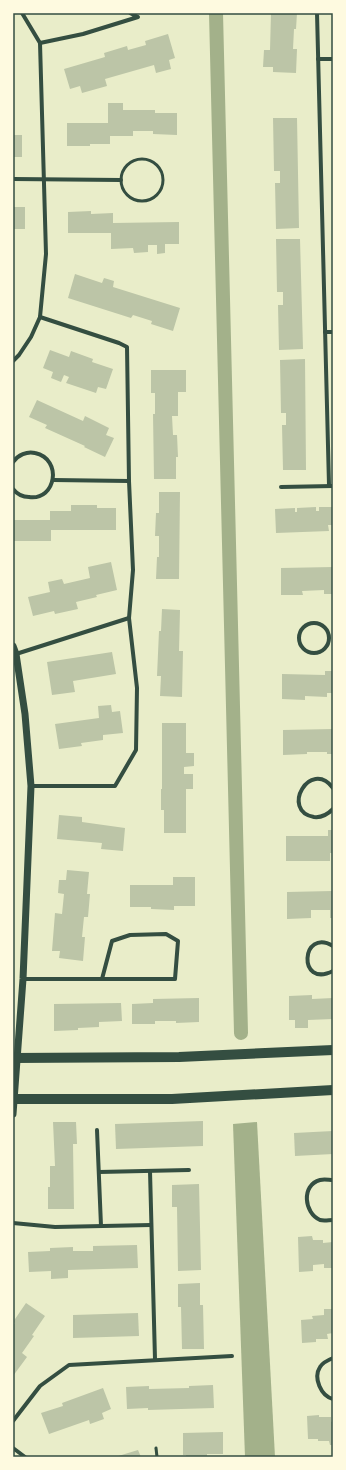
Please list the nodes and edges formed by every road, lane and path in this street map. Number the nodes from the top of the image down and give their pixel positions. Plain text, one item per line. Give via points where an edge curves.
1 (22, 13) edge
2 (130, 13) edge
3 (317, 13) edge
4 (40, 43) junction
5 (318, 59) junction
6 (333, 59) edge
7 (13, 179) edge
8 (45, 179) junction
9 (120, 180) junction
10 (40, 317) junction
11 (325, 332) junction
12 (333, 332) edge
13 (13, 361) edge
14 (13, 462) edge
15 (53, 480) junction
16 (129, 481) junction
17 (331, 485) edge
18 (280, 487) dead end
19 (13, 489) edge
20 (130, 618) junction
21 (333, 627) edge
22 (328, 630) junction
23 (13, 646) edge
24 (16, 654) junction
25 (31, 786) junction
26 (333, 788) edge
27 (333, 808) edge
28 (333, 946) edge
29 (333, 971) edge
30 (24, 979) junction
31 (102, 979) junction
32 (333, 1050) edge
33 (16, 1059) edge
34 (333, 1090) edge
35 (14, 1099) edge
36 (13, 1114) edge
37 (97, 1130) dead end
38 (189, 1170) dead end
39 (150, 1171) junction
40 (99, 1172) junction
41 (333, 1180) edge
42 (333, 1220) edge
43 (13, 1223) edge
44 (152, 1225) junction
45 (101, 1226) junction
46 (232, 1356) dead end
47 (333, 1358) edge
48 (155, 1359) junction
49 (333, 1400) edge
50 (13, 1421) edge
51 (13, 1448) edge
52 (156, 1448) dead end
53 (25, 1457) edge
54 (157, 1457) edge

1 - 4 street
2 - 4 street via 138,17 83,34
3 - 5 street
4 - 8 street
5 - 6 street
5 - 11 street
7 - 8 street
8 - 9 street
8 - 10 street via 46,254
9 - 9 lane via 125,166 137,158 145,158 158,164 164,177 156,196 143,201 125,193
10 - 13 street via 31,337
10 - 16 street via 127,347
11 - 12 street
11 - 17 street
14 - 15 street via 24,454 33,452 42,456 49,462
15 - 16 street
15 - 19 street via 46,492 33,498 24,497
16 - 20 street via 132,570
17 - 18 street
20 - 24 street
20 - 25 street via 137,688 136,750 115,786
21 - 22 street
22 - 22 street via 329,644 322,651 313,653 301,646 299,635 309,623 320,623
23 - 24 street
24 - 25 street via 25,714
25 - 30 street
26 - 27 street via 322,780 310,781 301,789 298,800 304,812 315,817 322,817
28 - 29 street via 319,943 312,946 306,959 308,966 319,974
30 - 31 street
30 - 33 street
31 - 31 street via 175,979 178,941 166,934 130,935 112,941
32 - 33 main road via 179,1057
33 - 35 street
34 - 35 main road via 172,1099
35 - 36 street
37 - 40 street
38 - 39 street
39 - 40 street
39 - 44 street
40 - 45 street
41 - 42 street via 320,1180 313,1184 307,1196 309,1211 322,1221
43 - 45 street
44 - 45 street
44 - 48 street
46 - 48 street
47 - 49 street via 320,1366 317,1380 323,1394
48 - 50 street via 69,1365 40,1386
51 - 53 street
52 - 54 lane

